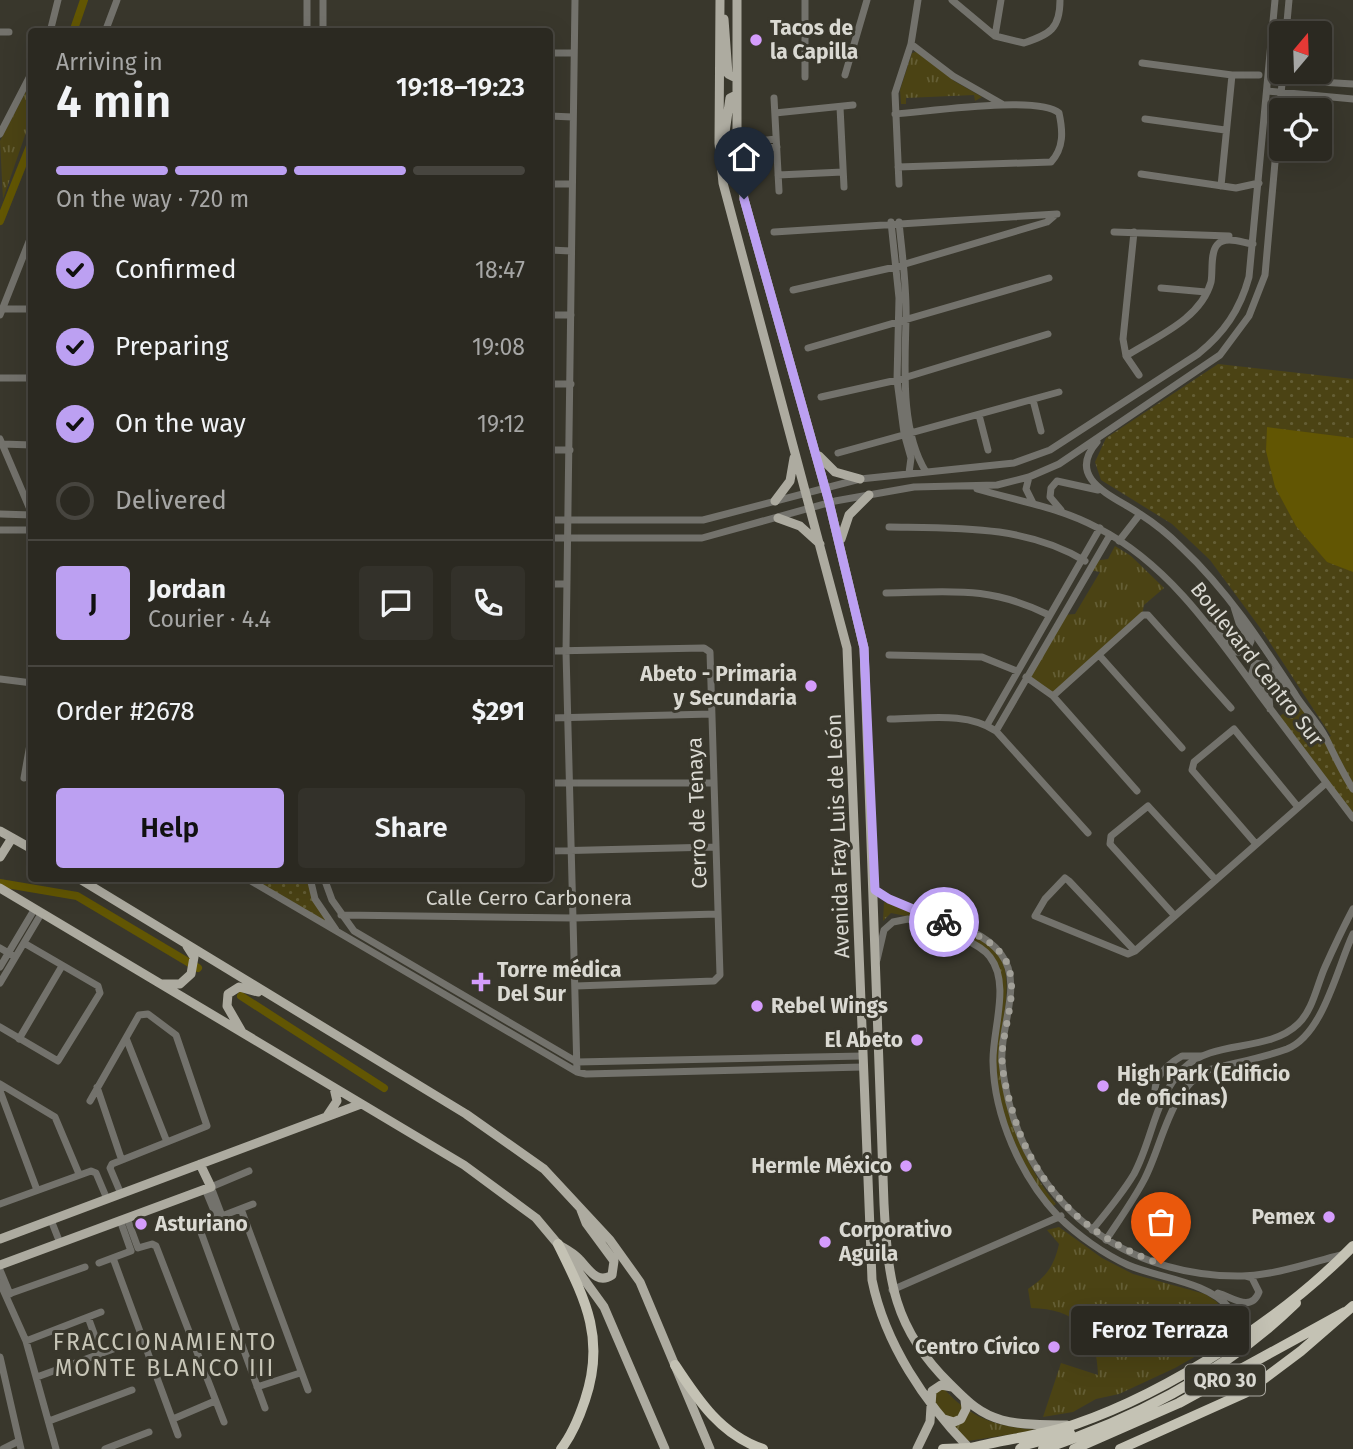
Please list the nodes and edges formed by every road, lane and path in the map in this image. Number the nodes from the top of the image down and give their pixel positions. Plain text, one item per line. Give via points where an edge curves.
1 (58, 0) edge
2 (117, 0) edge
3 (307, 0) edge
4 (323, 0) edge
5 (575, 0) edge
6 (737, 0) edge
7 (805, 0) edge
8 (867, 0) edge
9 (918, 0) edge
10 (953, 0) edge
11 (1001, 0) edge
12 (1060, 0) edge
13 (1275, 0) edge
14 (1289, 0) edge
15 (720, 2) edge
16 (1273, 21) edge
17 (1287, 21) edge
18 (51, 28) edge
19 (106, 28) edge
20 (307, 28) edge
21 (323, 28) edge
22 (0, 32) edge
23 (9, 32) dead end
24 (995, 36) junction
25 (911, 44) junction
26 (553, 52) edge
27 (805, 52) junction
28 (573, 53) junction
29 (849, 57) junction
30 (1142, 63) dead end
31 (845, 75) dead end
32 (1232, 75) junction
33 (1259, 75) dead end
34 (805, 76) dead end
35 (736, 78) junction
36 (1269, 79) edge
37 (28, 80) edge
38 (1332, 82) edge
39 (1353, 83) edge
40 (1282, 84) edge
41 (1295, 84) edge
42 (1268, 91) junction
43 (1282, 92) junction
44 (1295, 93) junction
45 (736, 95) junction
46 (774, 99) dead end
47 (1353, 99) edge
48 (1003, 104) junction
49 (853, 105) dead end
50 (840, 107) junction
51 (775, 113) junction
52 (895, 114) junction
53 (553, 117) edge
54 (572, 117) junction
55 (1145, 119) dead end
56 (1225, 130) junction
57 (0, 134) edge
58 (776, 143) junction
59 (737, 147) junction
60 (720, 158) junction
61 (898, 167) junction
62 (843, 172) junction
63 (1140, 174) dead end
64 (778, 175) junction
65 (1259, 183) junction
66 (553, 184) edge
67 (571, 184) junction
68 (899, 184) dead end
69 (1221, 186) junction
70 (844, 187) dead end
71 (1244, 188) junction
72 (779, 191) dead end
73 (1258, 195) junction
74 (1001, 217) junction
75 (895, 222) junction
76 (774, 232) dead end
77 (1114, 232) dead end
78 (1134, 232) junction
79 (1003, 235) junction
80 (1254, 242) junction
81 (28, 246) edge
82 (553, 250) edge
83 (571, 251) junction
84 (899, 266) junction
85 (1049, 278) dead end
86 (1161, 288) dead end
87 (793, 290) dead end
88 (1206, 292) junction
89 (28, 309) edge
90 (1, 312) edge
91 (553, 315) edge
92 (571, 315) junction
93 (902, 319) junction
94 (1048, 334) dead end
95 (808, 348) dead end
96 (1126, 356) junction
97 (1139, 376) dead end
98 (0, 378) edge
99 (28, 378) edge
100 (900, 379) junction
101 (553, 384) edge
102 (570, 384) junction
103 (1059, 392) dead end
104 (821, 397) dead end
105 (1033, 400) junction
106 (978, 415) junction
107 (1041, 431) dead end
108 (908, 432) junction
109 (1102, 436) junction
110 (1, 442) edge
111 (813, 442) junction
112 (28, 444) edge
113 (794, 446) junction
114 (553, 450) edge
115 (570, 450) junction
116 (988, 450) dead end
117 (838, 453) dead end
118 (926, 472) junction
119 (909, 473) junction
120 (1029, 477) junction
121 (860, 480) junction
122 (971, 487) junction
123 (825, 488) junction
124 (1099, 490) junction
125 (807, 492) junction
126 (869, 495) junction
127 (775, 501) junction
128 (829, 502) junction
129 (1033, 503) junction
130 (28, 505) edge
131 (811, 507) junction
132 (1062, 512) junction
133 (0, 514) edge
134 (28, 514) edge
135 (1140, 514) junction
136 (778, 518) junction
137 (553, 520) edge
138 (568, 520) junction
139 (889, 527) dead end
140 (1100, 528) junction
141 (0, 530) edge
142 (28, 530) edge
143 (1110, 535) junction
144 (553, 538) edge
145 (568, 539) junction
146 (1119, 541) junction
147 (840, 544) junction
148 (821, 546) junction
149 (1082, 559) junction
150 (1092, 565) junction
151 (553, 584) edge
152 (566, 584) junction
153 (886, 593) dead end
154 (1233, 602) junction
155 (1049, 615) junction
156 (1208, 625) junction
157 (1031, 645) junction
158 (1042, 650) junction
159 (553, 651) edge
160 (566, 652) junction
161 (889, 655) dead end
162 (1099, 655) junction
163 (1017, 671) junction
164 (1026, 677) junction
165 (0, 679) edge
166 (28, 682) edge
167 (1292, 690) junction
168 (1053, 696) junction
169 (1231, 708) dead end
170 (1270, 709) junction
171 (712, 714) junction
172 (553, 718) edge
173 (567, 718) junction
174 (890, 719) dead end
175 (987, 725) junction
176 (996, 731) junction
177 (1182, 748) dead end
178 (28, 765) edge
179 (24, 778) dead end
180 (553, 783) edge
181 (570, 783) junction
182 (714, 783) junction
183 (1326, 783) junction
184 (1353, 789) edge
185 (1137, 792) dead end
186 (1298, 807) junction
187 (1353, 818) edge
188 (0, 831) edge
189 (1088, 833) dead end
190 (12, 838) junction
191 (1256, 844) junction
192 (28, 847) edge
193 (715, 847) junction
194 (553, 851) edge
195 (572, 851) junction
196 (0, 857) edge
197 (1215, 879) junction
198 (84, 882) edge
199 (253, 882) edge
200 (311, 882) edge
201 (326, 882) edge
202 (0, 888) edge
203 (875, 890) junction
204 (1353, 909) edge
205 (37, 912) junction
206 (718, 914) junction
207 (341, 915) junction
208 (1174, 915) junction
209 (574, 918) junction
210 (338, 933) junction
211 (1353, 934) edge
212 (24, 943) junction
213 (185, 944) junction
214 (0, 948) edge
215 (1135, 951) junction
216 (12, 955) junction
217 (877, 961) junction
218 (62, 966) junction
219 (0, 967) edge
220 (1325, 967) junction
221 (1336, 971) junction
222 (152, 980) junction
223 (0, 983) edge
224 (576, 986) junction
225 (286, 1003) junction
226 (501, 1015) junction
227 (496, 1024) junction
228 (0, 1027) edge
229 (244, 1035) junction
230 (126, 1038) junction
231 (19, 1039) junction
232 (1217, 1053) junction
233 (863, 1056) junction
234 (1202, 1056) junction
235 (577, 1062) junction
236 (863, 1067) junction
237 (1220, 1067) junction
238 (577, 1072) junction
239 (0, 1084) edge
240 (97, 1086) junction
241 (334, 1087) junction
242 (0, 1091) edge
243 (90, 1101) dead end
244 (361, 1104) junction
245 (1158, 1105) junction
246 (326, 1117) junction
247 (866, 1128) junction
248 (881, 1128) junction
249 (167, 1142) junction
250 (121, 1158) junction
251 (200, 1164) junction
252 (249, 1171) dead end
253 (79, 1174) junction
254 (208, 1188) junction
255 (37, 1190) junction
256 (121, 1194) junction
257 (107, 1199) junction
258 (0, 1204) edge
259 (254, 1204) dead end
260 (579, 1204) junction
261 (241, 1209) junction
262 (1068, 1211) junction
263 (219, 1217) junction
264 (1059, 1217) junction
265 (123, 1219) junction
266 (51, 1220) junction
267 (1092, 1230) junction
268 (0, 1239) edge
269 (1106, 1240) junction
270 (60, 1243) junction
271 (558, 1244) junction
272 (134, 1250) junction
273 (1349, 1250) edge
274 (113, 1258) junction
275 (99, 1263) dead end
276 (0, 1267) edge
277 (85, 1267) dead end
278 (1244, 1276) junction
279 (1314, 1282) junction
280 (0, 1283) edge
281 (892, 1290) junction
282 (1211, 1291) junction
283 (8, 1295) junction
284 (1349, 1309) edge
285 (101, 1312) dead end
286 (88, 1317) junction
287 (26, 1341) junction
288 (1231, 1344) junction
289 (116, 1348) dead end
290 (101, 1353) junction
291 (0, 1357) edge
292 (675, 1364) junction
293 (300, 1373) junction
294 (37, 1377) junction
295 (1180, 1377) junction
296 (4, 1387) edge
297 (257, 1387) junction
298 (953, 1387) junction
299 (132, 1390) dead end
300 (308, 1390) dead end
301 (965, 1400) junction
302 (215, 1401) junction
303 (930, 1404) junction
304 (265, 1408) dead end
305 (173, 1419) junction
306 (942, 1419) junction
307 (49, 1421) junction
308 (224, 1422) dead end
309 (1075, 1425) junction
310 (149, 1432) dead end
311 (178, 1434) dead end
312 (1096, 1436) junction
313 (20, 1445) edge
314 (3, 1449) edge
315 (56, 1449) edge
316 (105, 1449) edge
317 (561, 1449) edge
318 (665, 1449) edge
319 (710, 1449) edge
320 (763, 1449) edge
321 (917, 1449) edge
322 (943, 1449) edge
323 (969, 1449) edge
324 (1020, 1449) edge
325 (1043, 1449) edge
326 (1074, 1449) edge
327 (1120, 1449) edge

1 - 18 street
2 - 19 street
3 - 20 street
4 - 21 street
5 - 28 street
6 - 35 main road, Avenida Fray Luis de León
7 - 27 street
8 - 29 street
9 - 25 street
10 - 24 street
11 - 24 street
12 - 24 street via 1058,23 1042,36 1024,43
13 - 16 street
14 - 17 street
15 - 35 main road via 728,74
15 - 60 main road, Avenida Fray Luis de León
22 - 23 street
25 - 48 street via 953,76
25 - 52 street via 895,93
26 - 28 street
27 - 29 street
27 - 34 street
28 - 54 street
29 - 31 street
30 - 32 street
32 - 33 street
32 - 56 street
35 - 45 main road, Avenida Fray Luis de León
36 - 42 street
37 - 57 street
38 - 39 street
40 - 43 street
41 - 44 street
42 - 43 street
42 - 65 street
43 - 44 street
43 - 109 street via 1265,275 1255,306 1220,355
44 - 47 street
45 - 59 main road, Avenida Fray Luis de León
45 - 60 main road via 728,104
46 - 51 street
48 - 52 street
48 - 61 street via 1051,108 1059,113 1061,146 1051,163
49 - 50 street
50 - 51 street
50 - 62 street
51 - 58 street
52 - 61 street
53 - 54 street
54 - 67 street
55 - 56 street
56 - 69 street
58 - 59 street
58 - 64 street
59 - 111 main road, Avenida Fray Luis de León via 744,199
60 - 113 main road, Avenida Fray Luis de León via 730,214
61 - 68 street
62 - 64 street
62 - 70 street
63 - 69 street
64 - 72 street
65 - 71 street
65 - 73 street
66 - 67 street
67 - 83 street
69 - 71 street
71 - 73 street
73 - 80 street
74 - 75 street
74 - 79 street
74 - 79 street via 1057,214 1047,222
75 - 76 street
75 - 84 street
77 - 78 street
78 - 80 street
78 - 96 street via 1123,340
79 - 84 street
80 - 88 street via 1219,243
80 - 118 street via 1247,287 1232,318 1198,354 1050,450 996,467
81 - 90 street
82 - 83 street
83 - 92 street
84 - 87 street
84 - 93 street
85 - 93 street
86 - 88 street
88 - 96 street via 1186,318
89 - 90 street
91 - 92 street
92 - 102 street
93 - 95 street
93 - 100 street
94 - 100 street
96 - 97 street
98 - 99 street
100 - 104 street
100 - 108 street
101 - 102 street
102 - 115 street
103 - 105 street
105 - 106 street
105 - 107 street
106 - 108 street
106 - 116 street
108 - 117 street
108 - 118 street
108 - 119 street
109 - 120 street
109 - 124 street via 1089,452 1087,463
110 - 112 street
110 - 130 street
111 - 121 main road via 826,466
111 - 123 main road, Avenida Fray Luis de León
113 - 125 main road, Avenida Fray Luis de León
113 - 127 main road via 790,481
114 - 115 street
115 - 138 street
118 - 119 street
119 - 121 street
120 - 122 street
120 - 129 street via 1026,489
121 - 123 street
122 - 126 street via 914,487
122 - 129 street, Boulevard Centro Sur
123 - 125 street
123 - 128 main road, Avenida Fray Luis de León
124 - 132 street, Boulevard Centro Sur via 1057,481 1050,497
124 - 135 street, Boulevard Centro Sur
125 - 127 street
125 - 131 main road, Avenida Fray Luis de León
126 - 128 street
126 - 147 main road via 849,515
127 - 138 street via 703,520
128 - 131 street
128 - 147 main road, Avenida Fray Luis de León
129 - 132 street, Boulevard Centro Sur
131 - 136 street
131 - 148 main road, Avenida Fray Luis de León
132 - 140 street, Boulevard Centro Sur
133 - 134 street
135 - 146 street
135 - 154 street, Boulevard Centro Sur via 1181,547
136 - 145 street via 702,538
136 - 148 main road via 800,526
137 - 138 street
138 - 145 street
139 - 149 street via 984,529 1023,536
140 - 143 street, Boulevard Centro Sur
140 - 149 street
141 - 142 street
143 - 146 street, Boulevard Centro Sur
143 - 150 street
144 - 145 street
145 - 152 street
146 - 156 street, Boulevard Centro Sur via 1161,574
147 - 203 main road, Avenida Fray Luis de León via 864,648
148 - 233 main road, Avenida Fray Luis de León via 848,660
149 - 150 street
149 - 155 street
150 - 158 street
151 - 152 street
152 - 160 street
153 - 155 street via 1001,595
154 - 156 street via 1251,641 1246,652 1236,652 1219,630
154 - 167 street, Boulevard Centro Sur
155 - 157 street
156 - 170 street, Boulevard Centro Sur
157 - 158 street
157 - 163 street
158 - 164 street
159 - 160 street
160 - 171 street, Cerro de Tenaya via 708,649
160 - 173 street
161 - 163 street via 982,657
162 - 168 street
162 - 169 street via 1148,615
162 - 177 street
163 - 175 street
164 - 168 street
164 - 176 street
165 - 166 street
167 - 170 street via 1282,685 1267,665 1255,663 1252,673 1266,692
167 - 184 street, Boulevard Centro Sur via 1326,738
168 - 185 street
170 - 183 street, Boulevard Centro Sur
171 - 173 street
171 - 182 street, Cerro de Tenaya
172 - 173 street
173 - 181 street
174 - 175 street via 961,718
175 - 176 street
176 - 189 street
178 - 179 street
180 - 181 street
181 - 182 street
181 - 195 street
182 - 193 street, Cerro de Tenaya
183 - 186 street
183 - 187 street, Boulevard Centro Sur
186 - 191 street
186 - 191 street via 1234,729 1194,762 1192,770
188 - 190 main road
190 - 192 main road
190 - 196 main road
191 - 197 street
193 - 195 street
193 - 206 street, Cerro de Tenaya
194 - 195 street
195 - 209 street
197 - 208 street
197 - 208 street via 1149,806 1111,836 1110,844
198 - 213 main road
199 - 210 street
200 - 210 street via 316,900
201 - 207 street
202 - 205 main road
203 - 217 main road, Avenida Fray Luis de León
203 - 262 street via 981,936 1007,962 1011,983 1002,1060 1008,1093 1033,1163
204 - 220 street
205 - 212 street
205 - 216 street
205 - 222 main road
206 - 209 street, Calle Cerro Carbonera
206 - 224 street, Cerro de Tenaya via 720,975 714,981
207 - 209 street, Calle Cerro Carbonera
207 - 226 street via 354,930
208 - 215 street
209 - 224 street
210 - 227 street
211 - 221 street
212 - 216 street
212 - 218 street
213 - 222 main road via 195,965 187,980 172,986
213 - 225 main road
214 - 216 street
215 - 215 street via 1065,878 1035,913 1038,920 1128,954
216 - 219 street
216 - 223 street
217 - 248 main road, Avenida Fray Luis de León
217 - 264 street via 884,930 900,919 979,947 989,955 998,975 993,1062 1003,1116 1030,1178
218 - 231 street
218 - 231 street via 98,986 100,993 61,1060
220 - 221 street
220 - 232 street via 1308,1012 1297,1026
221 - 237 street via 1319,1019 1306,1036 1289,1048
222 - 229 main road
224 - 235 street
225 - 229 main road via 246,987 232,990 227,1006
225 - 260 main road via 516,1147
226 - 227 street
226 - 235 street
227 - 238 street
228 - 231 street
229 - 241 main road
230 - 240 street
230 - 249 street
230 - 249 street via 143,1013 176,1035 207,1126
232 - 234 street
232 - 237 street
233 - 235 street
233 - 236 main road, Avenida Fray Luis de León
234 - 245 street via 1170,1083
234 - 245 street via 1182,1056 1160,1073 1155,1088
235 - 238 street
236 - 238 street
236 - 247 main road, Avenida Fray Luis de León
237 - 269 street via 1196,1076 1182,1091 1144,1180
239 - 253 street via 55,1117
240 - 243 street
240 - 250 street
241 - 244 main road
241 - 246 main road via 337,1101
242 - 255 street
244 - 246 main road
244 - 271 main road via 500,1189
245 - 267 street via 1135,1172
246 - 251 main road
247 - 248 main road
247 - 303 main road, Avenida Fray Luis de León via 875,1293 918,1389
248 - 281 main road, Avenida Fray Luis de León
249 - 250 street
250 - 256 street via 110,1168
251 - 254 main road
251 - 256 main road
252 - 254 street
253 - 255 street
253 - 257 street via 96,1173
254 - 263 street
254 - 265 main road
255 - 258 street
256 - 257 main road
257 - 266 main road
259 - 261 street
260 - 271 main road via 586,1223 614,1261 612,1275 597,1278
260 - 292 main road via 640,1282
261 - 263 street
261 - 293 street
262 - 264 street
262 - 267 street
263 - 297 street via 199,1227
264 - 281 street
264 - 282 street via 1126,1264
265 - 270 main road
265 - 272 street
266 - 268 main road
266 - 270 street
267 - 269 street
269 - 278 street via 1182,1270
270 - 276 main road
271 - 317 highway via 591,1317 594,1358 580,1416
271 - 318 main road via 604,1307
272 - 274 street
272 - 302 street via 156,1246
273 - 278 street via 1291,1268
273 - 279 highway, QRO 30
274 - 275 street
274 - 305 street
276 - 283 street
277 - 283 street
278 - 282 street via 1259,1292 1252,1301 1245,1304
279 - 288 highway, QRO 30
279 - 312 highway, QRO 30 via 1274,1324 1214,1372
280 - 283 street
281 - 298 main road, Avenida Fray Luis de León via 908,1333
282 - 288 street via 1229,1308
283 - 287 street
284 - 312 highway, QRO 30 via 1243,1371
284 - 327 highway, QRO 30 via 1245,1393
285 - 286 street
286 - 287 street
286 - 290 street
287 - 294 street
288 - 295 highway, QRO 30
289 - 290 street
290 - 294 street
291 - 296 street
292 - 319 main road
292 - 320 highway via 701,1404 724,1428
293 - 297 street
293 - 300 street
294 - 307 street
295 - 309 highway, QRO 30
295 - 324 highway via 1174,1388 1162,1394 1078,1431
296 - 313 street
297 - 304 street
298 - 301 main road, Avenida Fray Luis de León
298 - 303 main road via 937,1386
299 - 307 street
301 - 306 main road via 961,1419
301 - 309 main road, Avenida Fray Luis de León via 981,1412 1011,1422
302 - 305 street
302 - 308 street
303 - 306 main road, Avenida Fray Luis de León
303 - 321 main road via 930,1422
305 - 311 street
306 - 323 main road, Avenida Fray Luis de León
307 - 315 street
309 - 323 highway, QRO 30
310 - 316 street
312 - 325 highway, QRO 30
312 - 326 highway, QRO 30
313 - 314 street
322 - 323 highway

